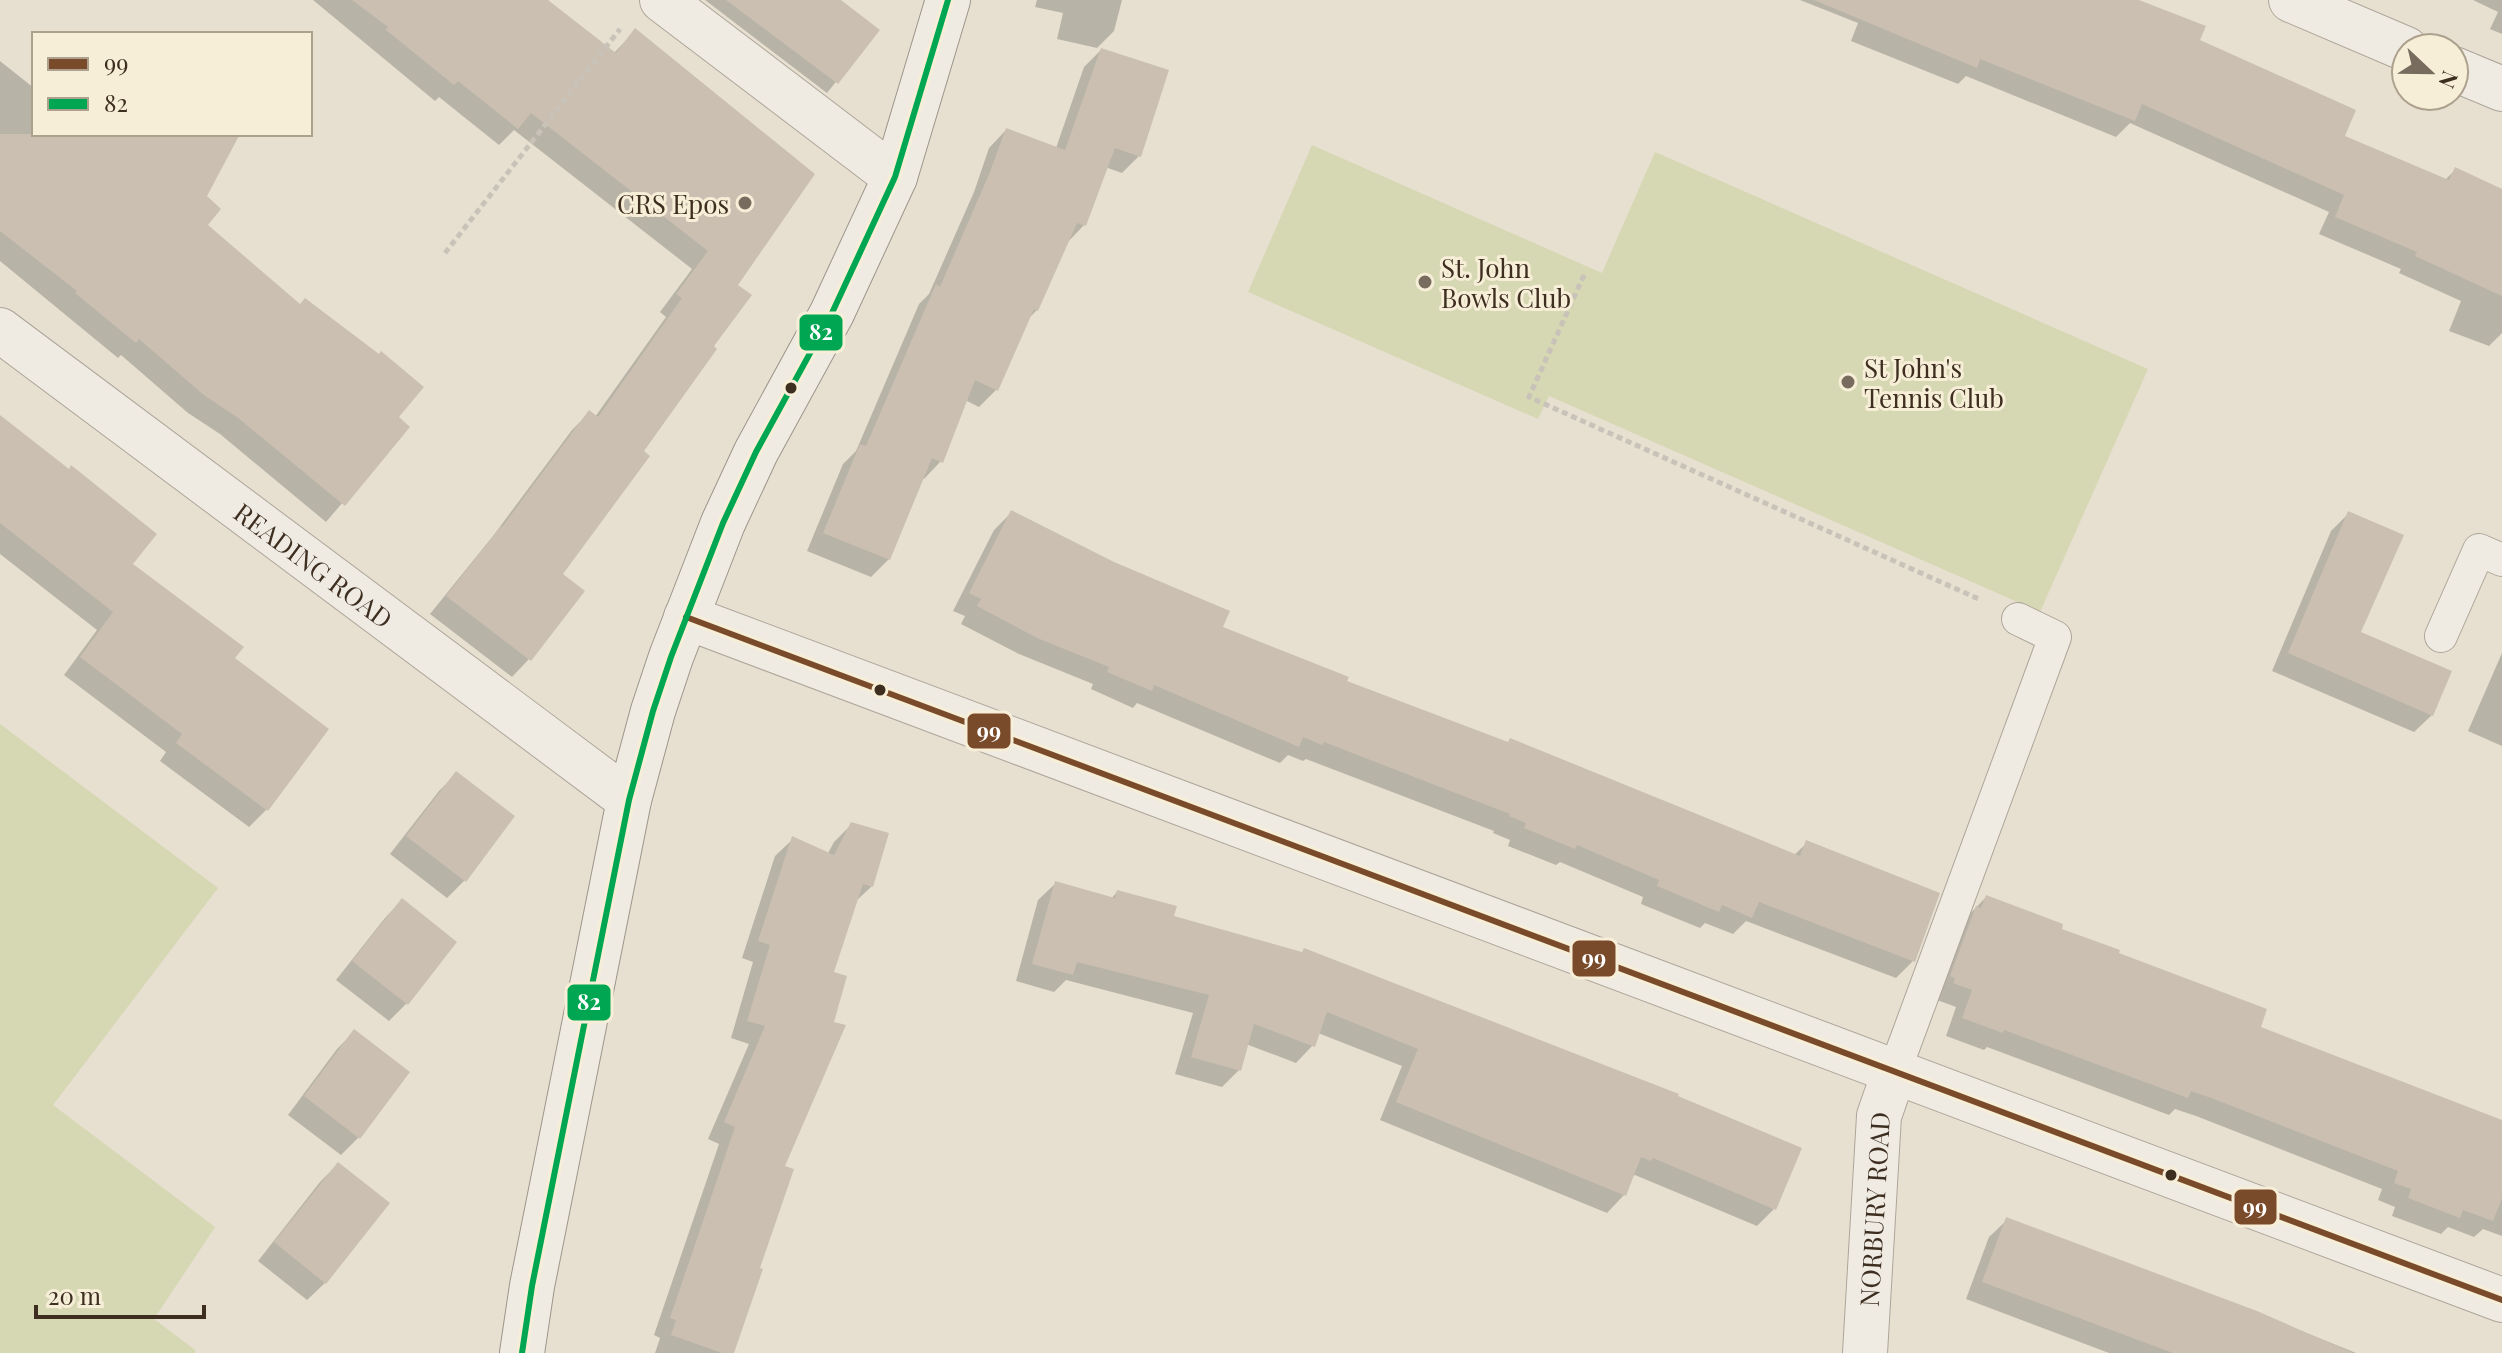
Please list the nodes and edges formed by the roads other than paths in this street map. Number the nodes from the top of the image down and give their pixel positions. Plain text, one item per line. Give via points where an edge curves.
1 (948, 0) edge
2 (2291, 0) edge
3 (644, 10) edge
4 (2390, 42) edge
5 (2470, 76) edge
6 (2502, 89) edge
7 (895, 177) junction
8 (0, 330) edge
9 (2502, 560) edge
10 (686, 617) junction
11 (2018, 619) road end
12 (2441, 636) dead end
13 (629, 800) junction
14 (1895, 1070) junction
15 (2502, 1300) edge
16 (522, 1353) edge
17 (1865, 1353) edge

1 - 7 street
2 - 4 street
3 - 7 street
5 - 6 street
7 - 10 street via 832,313 756,452
8 - 13 street, READING ROAD
9 - 12 lane via 2479,550
10 - 13 street
10 - 14 street
11 - 14 lane via 2055,637
13 - 16 street
14 - 15 street
14 - 17 street, NORBURY ROAD via 1879,1116

